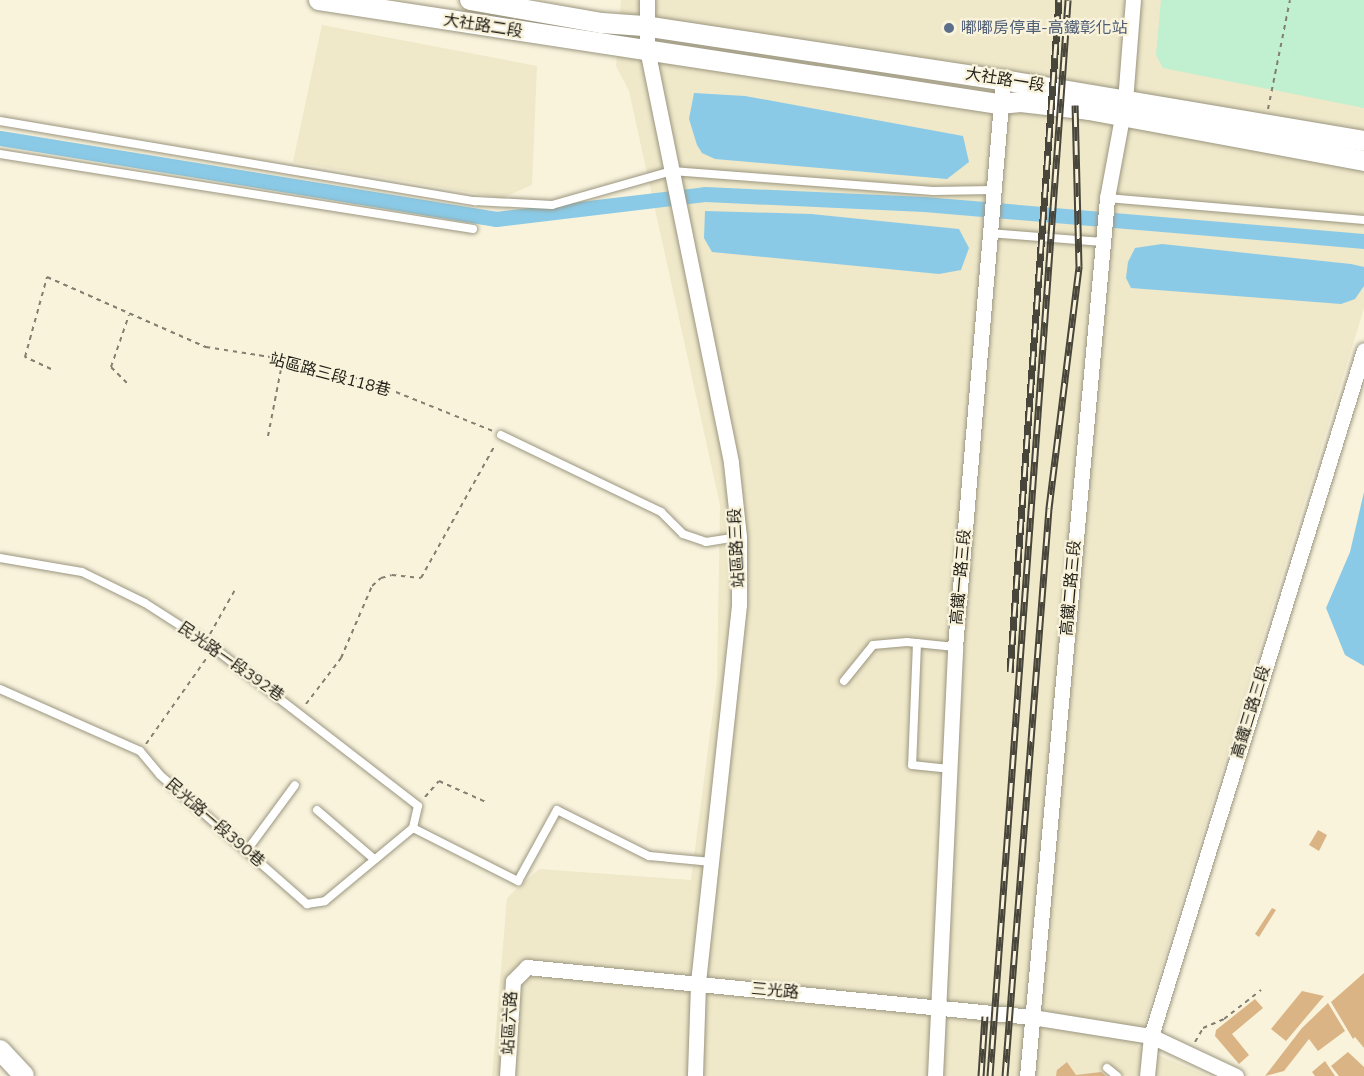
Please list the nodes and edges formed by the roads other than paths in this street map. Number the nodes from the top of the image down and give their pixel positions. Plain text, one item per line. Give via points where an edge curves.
1 (470, 0) edge
2 (647, 0) edge
3 (1132, 0) edge
4 (331, 1) edge
5 (644, 26) junction
6 (647, 49) junction
7 (1003, 80) junction
8 (999, 104) junction
9 (1124, 110) junction
10 (0, 121) edge
11 (1364, 141) edge
12 (0, 154) edge
13 (1364, 161) edge
14 (672, 171) junction
15 (993, 190) junction
16 (1107, 198) junction
17 (1364, 220) edge
18 (473, 229) dead end
19 (989, 233) junction
20 (1103, 242) junction
21 (1364, 350) edge
22 (501, 435) road end
23 (739, 537) junction
24 (0, 558) edge
25 (917, 643) junction
26 (955, 647) junction
27 (844, 681) dead end
28 (0, 689) edge
29 (950, 770) junction
30 (295, 785) dead end
31 (317, 810) dead end
32 (414, 828) junction
33 (248, 849) junction
34 (374, 860) junction
35 (712, 862) junction
36 (518, 972) joint
37 (698, 984) junction
38 (939, 1006) junction
39 (1032, 1017) junction
40 (1150, 1036) junction
41 (0, 1050) edge
42 (1107, 1068) dead end
43 (24, 1076) edge
44 (507, 1076) edge
45 (695, 1076) edge
46 (935, 1076) edge
47 (1027, 1076) edge
48 (1118, 1076) edge
49 (1147, 1076) edge
50 (1236, 1076) edge

1 - 5 street, 大社路二段 via 602,23
2 - 5 street, 站區路三段
3 - 9 street, 高鐵二路三段
4 - 6 street, 大社路二段
5 - 6 street, 站區路三段
5 - 7 street, 大社路一段
6 - 8 street, 大社路一段
6 - 14 street, 站區路三段
7 - 8 street, 高鐵一路三段
7 - 9 street, 大社路一段
8 - 9 street, 大社路一段 via 1022,102
8 - 15 street, 高鐵一路三段
9 - 11 street, 大社路一段 via 1265,125
9 - 13 street, 大社路一段
9 - 16 street, 高鐵二路三段
10 - 14 lane via 475,201 552,205
12 - 18 lane
14 - 15 lane via 933,191
14 - 23 street, 站區路三段 via 731,463
15 - 19 street, 高鐵一路三段
16 - 17 lane
16 - 20 street, 高鐵二路三段
19 - 20 lane
19 - 26 street, 高鐵一路三段
20 - 39 street, 高鐵二路三段
21 - 40 street, 高鐵三路三段
22 - 23 lane via 661,512 683,534 706,542
23 - 35 street, 站區路三段 via 739,605
24 - 32 lane, 民光路一段392巷 via 82,572 145,603 214,647 418,806
25 - 26 lane
25 - 27 lane via 873,645
25 - 29 lane via 912,765
26 - 29 street, 高鐵一路三段
28 - 33 lane, 民光路一段390巷 via 140,751 160,775
29 - 38 street, 高鐵一路三段
30 - 33 lane
31 - 34 lane
32 - 34 lane, 民光路一段390巷
32 - 35 lane via 518,881 557,810 649,856
33 - 34 lane, 民光路一段390巷 via 307,904 317,906
35 - 37 street, 站區路三段
36 - 37 street, 三光路 via 527,967
36 - 44 street, 站區六路 via 513,981
37 - 38 street, 三光路
37 - 45 street, 站區路三段
38 - 39 street, 三光路
38 - 46 street, 高鐵一路三段
39 - 40 street, 三光路
39 - 47 street, 高鐵二路三段
40 - 49 street, 高鐵三路三段
40 - 50 street, 三光路
41 - 43 street
42 - 48 lane

